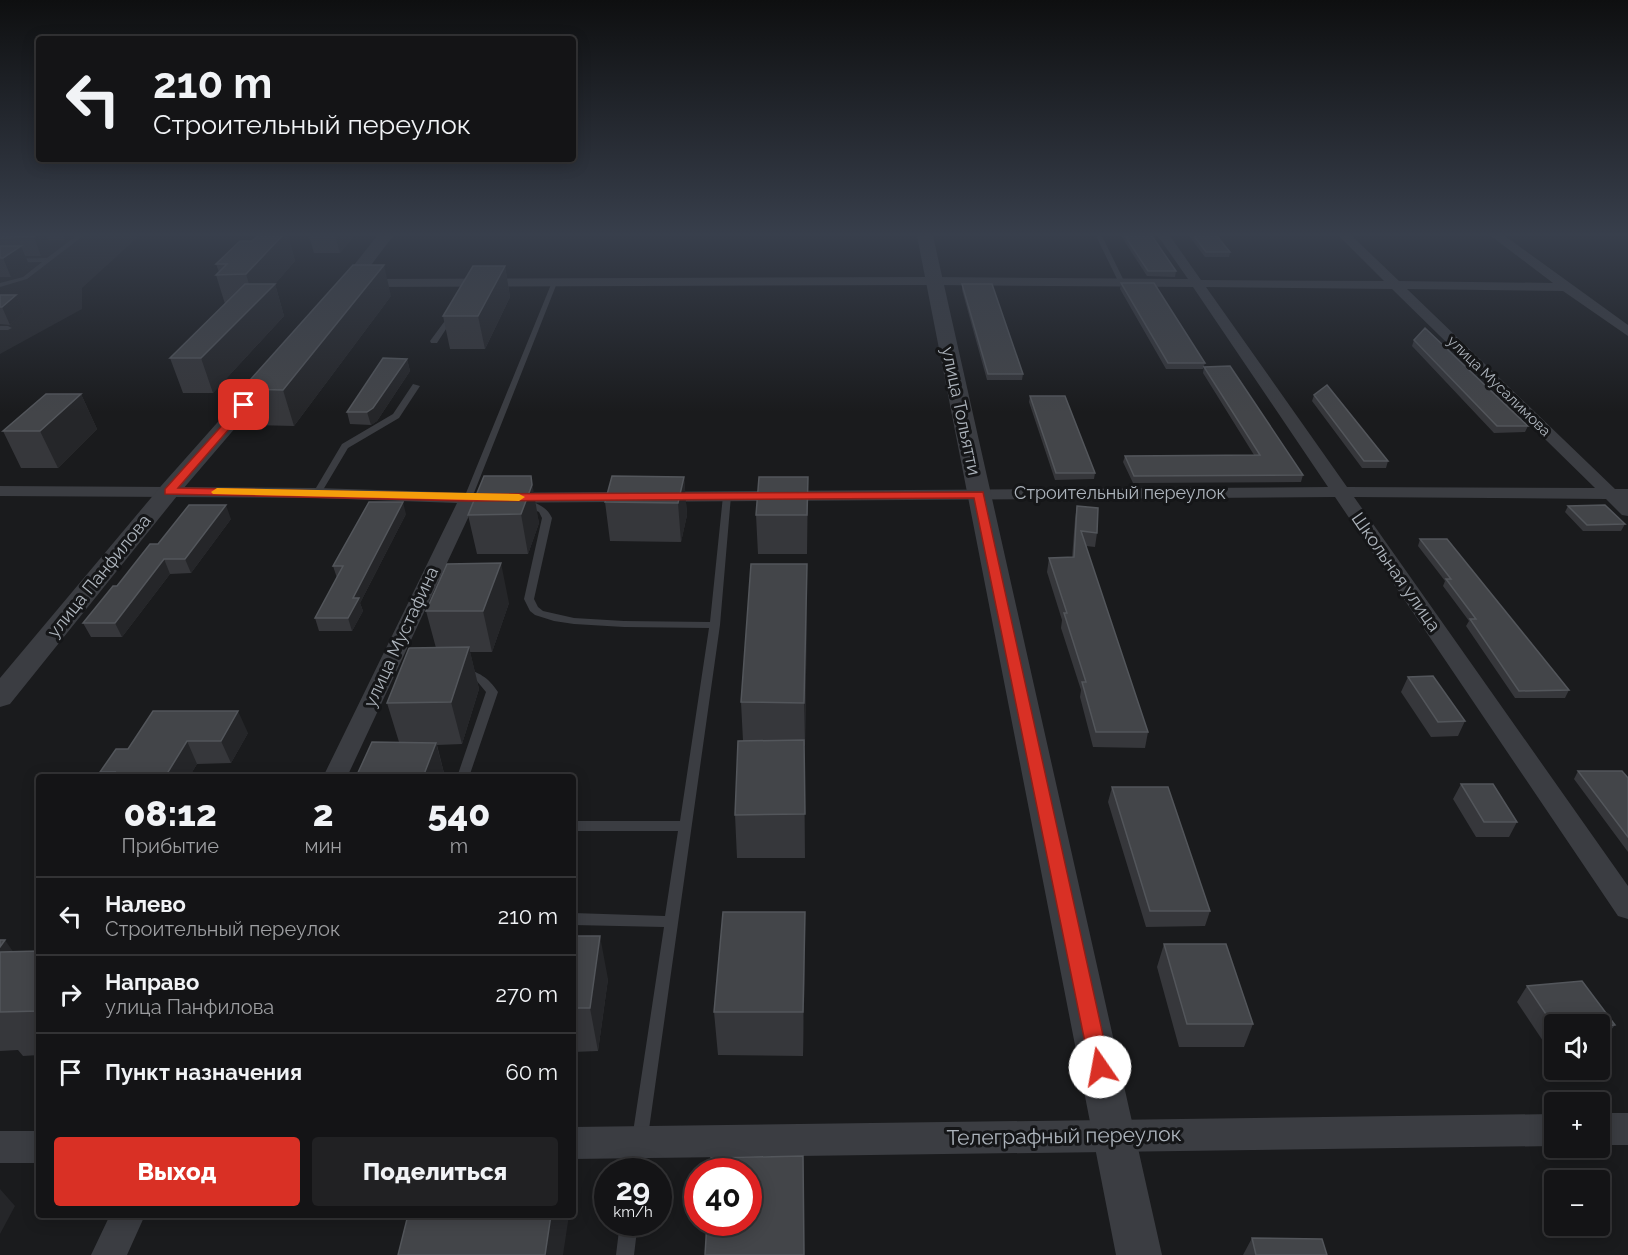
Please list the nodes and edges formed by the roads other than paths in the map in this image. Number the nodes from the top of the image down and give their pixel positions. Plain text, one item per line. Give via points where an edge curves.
1 (340, 295) edge
2 (549, 295) edge
3 (936, 295) edge
4 (1206, 295) edge
5 (1406, 295) edge
6 (1580, 295) edge
7 (326, 310) edge
8 (455, 312) edge
9 (1628, 332) edge
10 (434, 341) dead end
11 (287, 356) edge
12 (416, 386) dead end
13 (0, 491) edge
14 (169, 491) junction
15 (1341, 492) junction
16 (317, 493) junction
17 (1609, 493) junction
18 (979, 494) junction
19 (1628, 494) edge
20 (727, 496) junction
21 (525, 497) junction
22 (468, 498) junction
23 (1628, 511) edge
24 (715, 625) junction
25 (455, 671) edge
26 (0, 697) edge
27 (337, 774) edge
28 (464, 774) edge
29 (576, 826) edge
30 (685, 826) junction
31 (1628, 908) edge
32 (576, 919) edge
33 (671, 922) junction
34 (1610, 1129) edge
35 (1628, 1129) edge
36 (1544, 1130) edge
37 (1115, 1136) junction
38 (576, 1144) edge
39 (0, 1147) edge
40 (36, 1147) edge
41 (637, 1157) edge
42 (127, 1218) edge
43 (627, 1236) edge
44 (109, 1255) edge
45 (625, 1255) edge
46 (1139, 1255) edge

1 - 7 street
2 - 22 lane
3 - 18 street, улица Тольятти
4 - 15 street, Школьная улица
5 - 17 street, улица Мусалимова
6 - 9 street
8 - 10 lane
11 - 14 street, улица Панфилова
12 - 16 lane via 396,416 345,446
13 - 14 street, Строительный переулок
14 - 16 street, Строительный переулок
14 - 26 street, улица Панфилова
15 - 17 street, Строительный переулок
15 - 18 street, Строительный переулок
15 - 31 street, Школьная улица
16 - 22 street, Строительный переулок
17 - 19 street, Строительный переулок
17 - 23 street, улица Мусалимова
18 - 20 street, Строительный переулок
18 - 37 street, улица Тольятти
20 - 21 street, Строительный переулок
20 - 24 lane
21 - 22 street, Строительный переулок
21 - 24 lane via 543,510 547,518 529,598 538,613 574,621
22 - 27 street, улица Мустафина via 393,667
24 - 30 lane
25 - 28 lane via 477,675 492,692
29 - 30 lane
30 - 33 lane
32 - 33 lane
33 - 41 lane
34 - 35 street
36 - 37 street, Телеграфный переулок
37 - 41 street, Телеграфный переулок
37 - 46 street, улица Тольятти
38 - 41 street, Телеграфный переулок
39 - 40 street
42 - 44 street
43 - 45 lane

